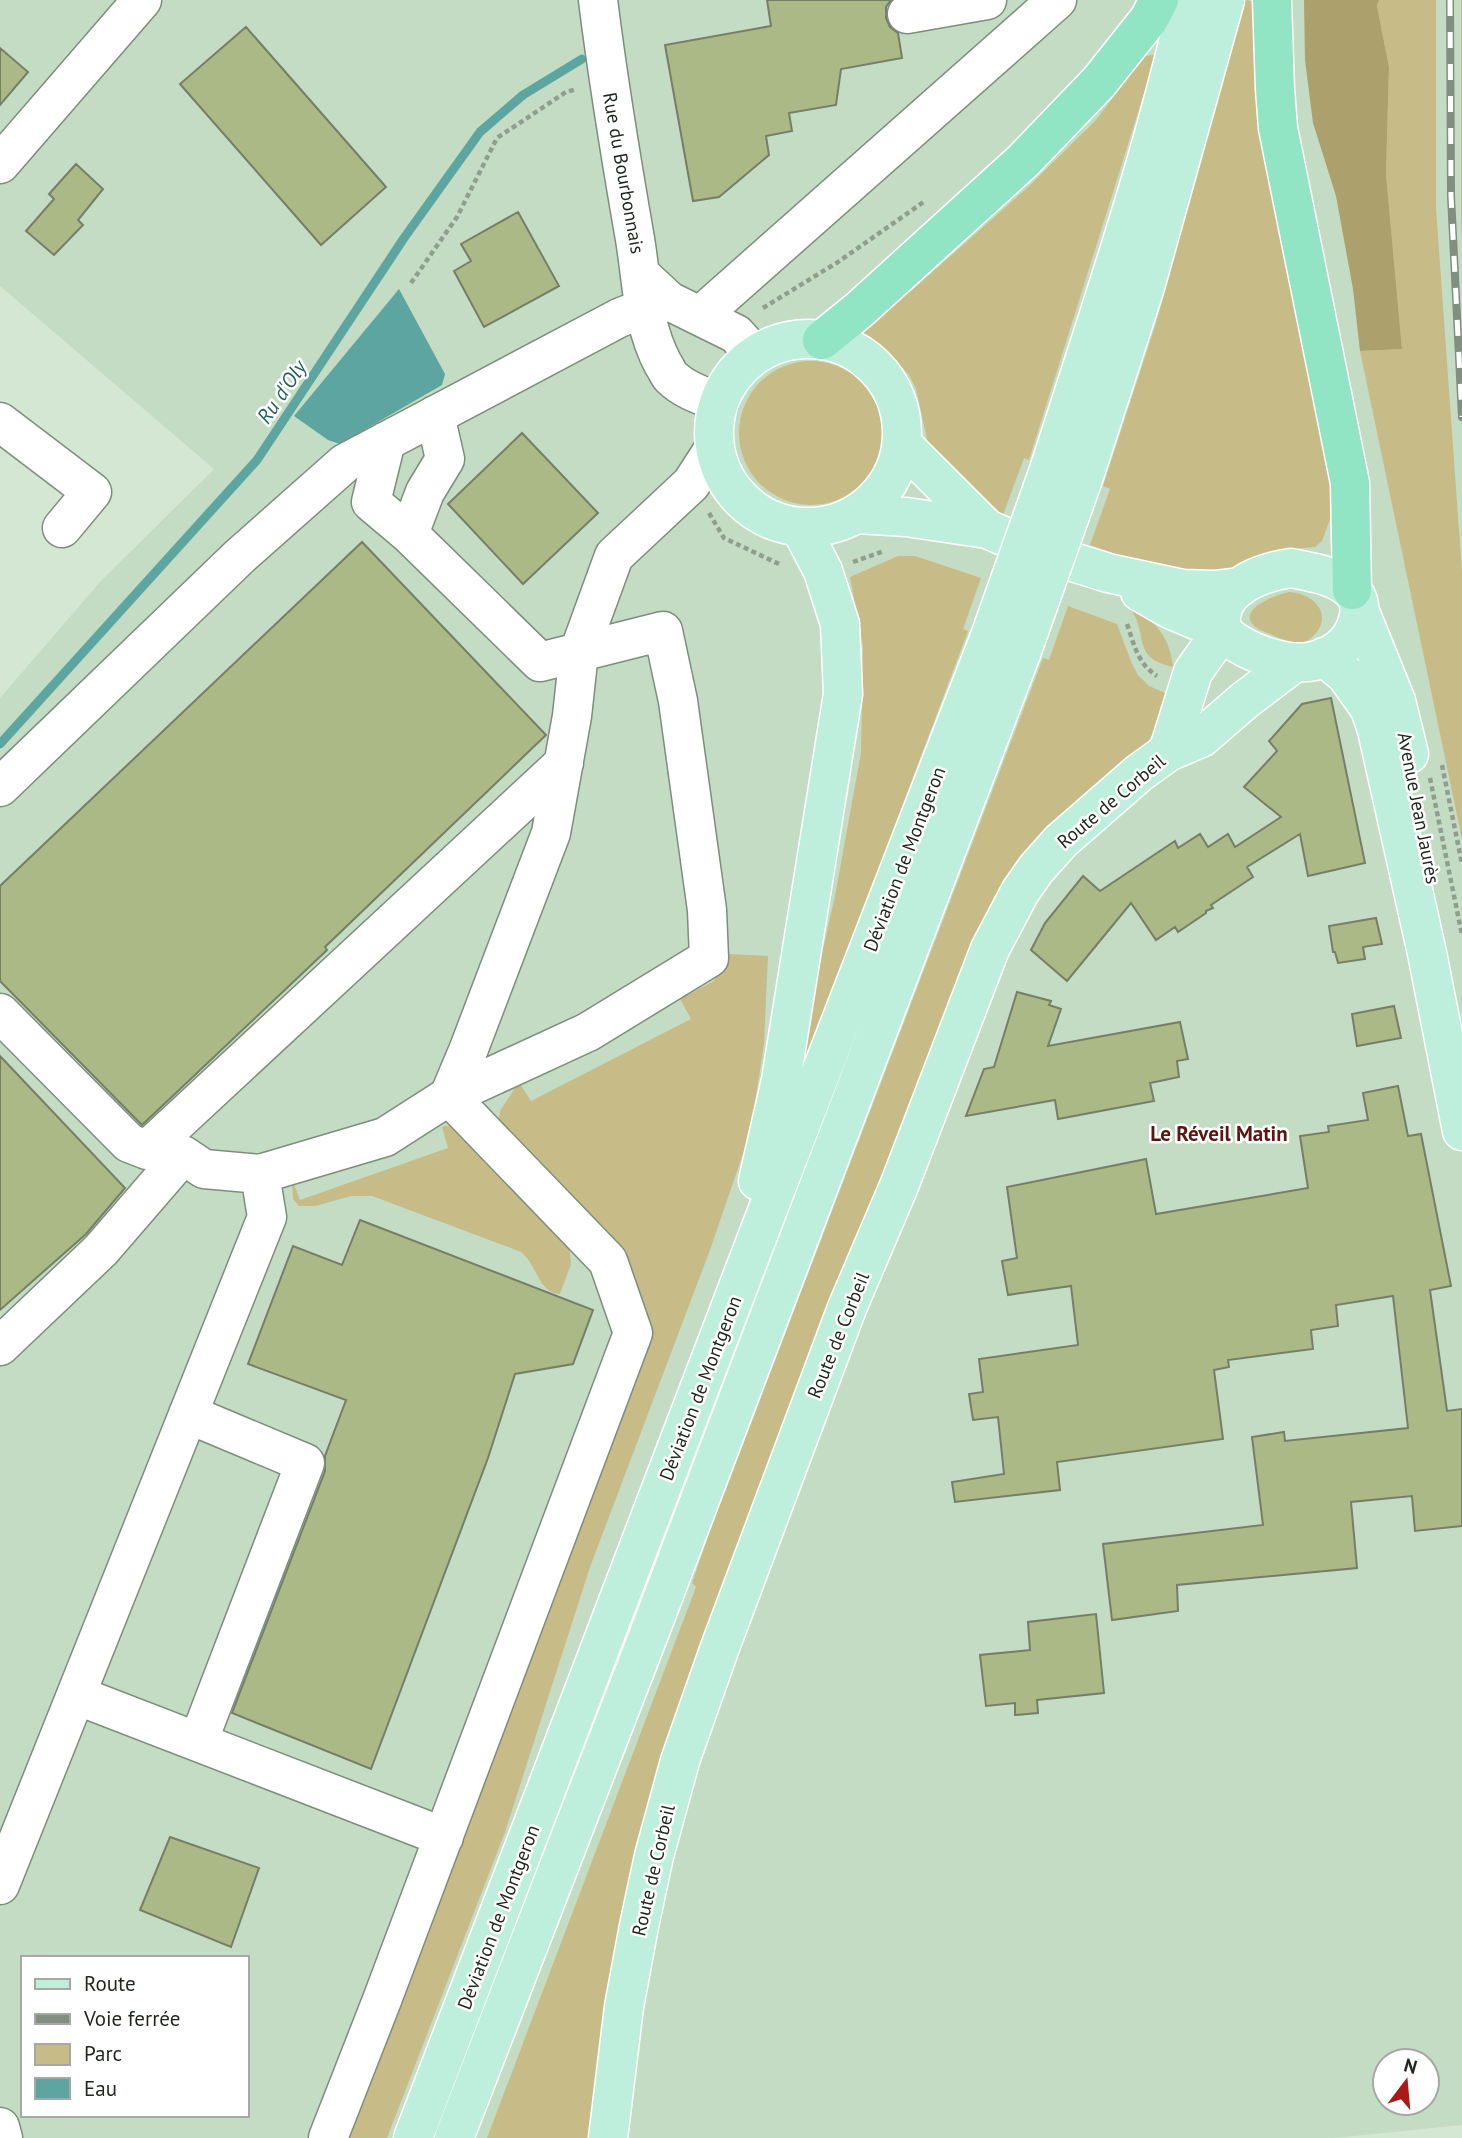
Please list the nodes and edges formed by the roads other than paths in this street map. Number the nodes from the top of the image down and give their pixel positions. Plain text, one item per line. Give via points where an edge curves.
1 (142, 0) edge
2 (597, 0) edge
3 (987, 0) edge
4 (993, 0) edge
5 (1057, 0) edge
6 (1158, 0) edge
7 (1188, 0) edge
8 (1225, 0) edge
9 (1272, 0) edge
10 (907, 14) dead end
11 (1021, 32) junction
12 (0, 164) edge
13 (642, 291) junction
14 (699, 316) junction
15 (822, 340) junction
16 (745, 344) junction
17 (719, 402) junction
18 (435, 415) junction
19 (0, 422) edge
20 (386, 441) junction
21 (902, 444) junction
22 (715, 447) junction
23 (1066, 473) junction
24 (857, 514) junction
25 (800, 527) junction
26 (62, 528) dead end
27 (987, 529) junction
28 (409, 534) junction
29 (1108, 573) junction
30 (1240, 587) junction
31 (1356, 601) junction
32 (1170, 609) junction
33 (1222, 631) junction
34 (1006, 645) junction
35 (579, 652) junction
36 (1309, 660) junction
37 (1178, 675) junction
38 (1168, 752) junction
39 (564, 763) junction
40 (0, 787) edge
41 (1462, 1009) edge
42 (0, 1013) edge
43 (449, 1096) junction
44 (1462, 1131) edge
45 (165, 1152) junction
46 (260, 1174) junction
47 (734, 1297) junction
48 (0, 1346) edge
49 (188, 1414) junction
50 (76, 1695) junction
51 (198, 1742) junction
52 (444, 1837) junction
53 (0, 1885) edge
54 (0, 2127) edge
55 (3, 2138) edge
56 (328, 2138) edge
57 (414, 2138) edge
58 (454, 2138) edge
59 (608, 2138) edge

1 - 12 street
2 - 13 street, Rue du Bourbonnais
3 - 10 street
4 - 11 street
5 - 11 street
6 - 15 highway via 1149,19 1099,82 1023,161
7 - 23 main road via 1174,64 1114,264
8 - 23 main road via 1145,287
9 - 31 highway via 1278,128 1350,483
11 - 14 street
13 - 14 street, Rue du Bourbonnais
13 - 17 street via 659,355 671,377 692,392
13 - 18 street via 619,318
14 - 16 street, Rue du Bourbonnais
15 - 16 main road
15 - 21 main road via 850,348 873,365 891,388 901,415
16 - 17 main road via 739,368
17 - 22 main road
18 - 20 street
18 - 28 street via 445,459 425,492
19 - 26 street via 92,492
20 - 28 street via 371,502
20 - 40 street via 345,463 240,556
21 - 24 main road via 888,485
21 - 27 main road
22 - 25 main road via 735,493 753,510 775,522
22 - 35 street via 691,484 614,556
23 - 34 main road, bridge
24 - 25 main road via 829,525
24 - 27 main road
25 - 47 main road via 824,571 840,624 843,694 781,1080
27 - 29 main road
28 - 35 street via 540,662
29 - 30 main road via 1183,589
29 - 32 main road
30 - 31 main road via 1273,570 1291,568 1332,578
30 - 33 main road via 1223,608
31 - 36 main road via 1357,625 1349,639 1339,649
31 - 41 main road, Avenue Jean Jaurès via 1404,730
32 - 33 main road
32 - 37 main road via 1190,652
33 - 36 main road via 1242,646
33 - 37 main road
34 - 47 main road, Déviation de Montgeron
34 - 58 main road, Déviation de Montgeron via 644,1647
35 - 39 street
35 - 43 street via 663,631 680,714 707,911 709,958 588,1032
36 - 38 main road, Route de Corbeil via 1245,700 1201,738
36 - 44 main road via 1346,675 1370,709 1377,730
37 - 38 main road
38 - 59 main road, Route de Corbeil via 1061,841 1036,869 985,960 847,1308 680,1760 639,1926
39 - 43 street via 551,833
39 - 45 street
42 - 45 street via 129,1143
43 - 46 street via 385,1137
43 - 52 street via 608,1261 633,1333
45 - 46 street via 204,1169
45 - 48 street via 101,1251
46 - 49 street via 267,1217
47 - 57 main road, Déviation de Montgeron
49 - 50 street
49 - 51 street via 305,1463
50 - 51 street
50 - 53 street
51 - 52 street
52 - 56 street
54 - 55 street

